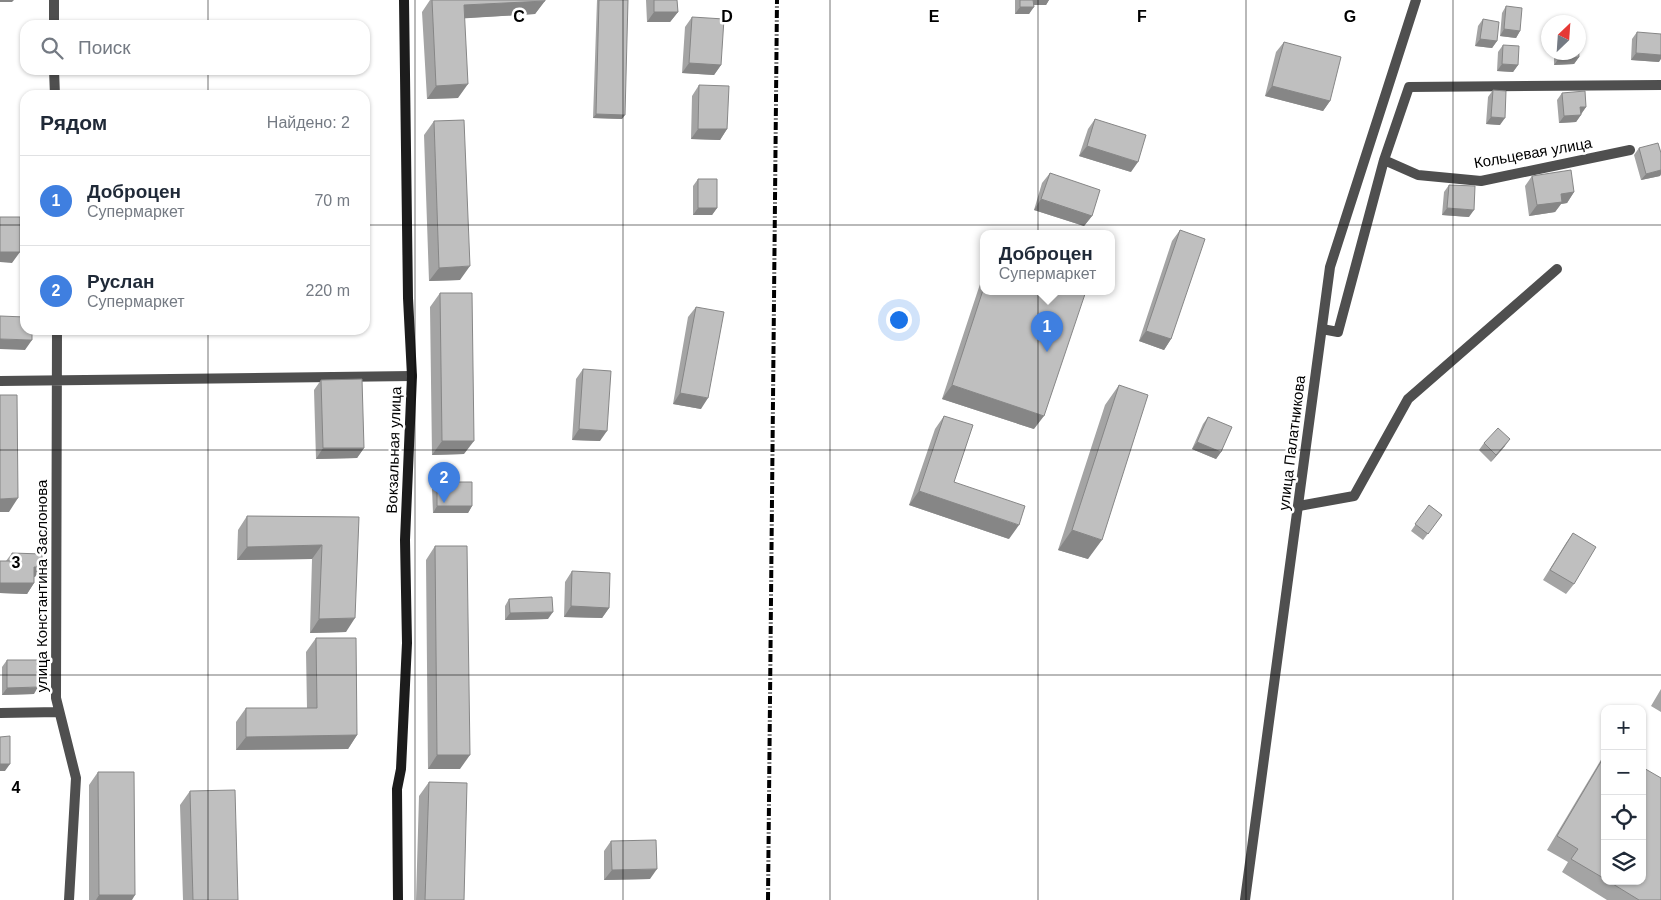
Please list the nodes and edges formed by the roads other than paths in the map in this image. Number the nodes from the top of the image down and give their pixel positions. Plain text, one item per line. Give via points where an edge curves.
1 (54, 0) edge
2 (404, 0) edge
3 (1416, 0) edge
4 (54, 20) edge
5 (54, 75) edge
6 (1661, 85) edge
7 (55, 90) edge
8 (1630, 150) dead end
9 (1384, 160) junction
10 (1557, 269) dead end
11 (1322, 329) junction
12 (58, 335) edge
13 (412, 376) junction
14 (0, 381) edge
15 (58, 382) junction
16 (1299, 506) junction
17 (59, 712) junction
18 (0, 713) edge
19 (69, 900) edge
20 (398, 900) edge
21 (1245, 900) edge

1 - 4 street
2 - 13 main road, Вокзальная улица
3 - 11 street, улица Палатникова via 1330,268
5 - 7 street
6 - 9 street via 1409,88
8 - 9 street, Кольцевая улица via 1481,181 1418,175
9 - 11 street via 1338,332
10 - 16 street via 1408,399 1354,496
11 - 16 street, улица Палатникова
12 - 15 street, улица Константина Заслонова
13 - 15 street
13 - 20 main road, Вокзальная улица via 405,540 407,643 401,769 397,789
14 - 15 street
15 - 17 street, улица Константина Заслонова via 56,698
16 - 21 street, улица Палатникова
17 - 18 street
17 - 19 street, улица Константина Заслонова via 76,778

